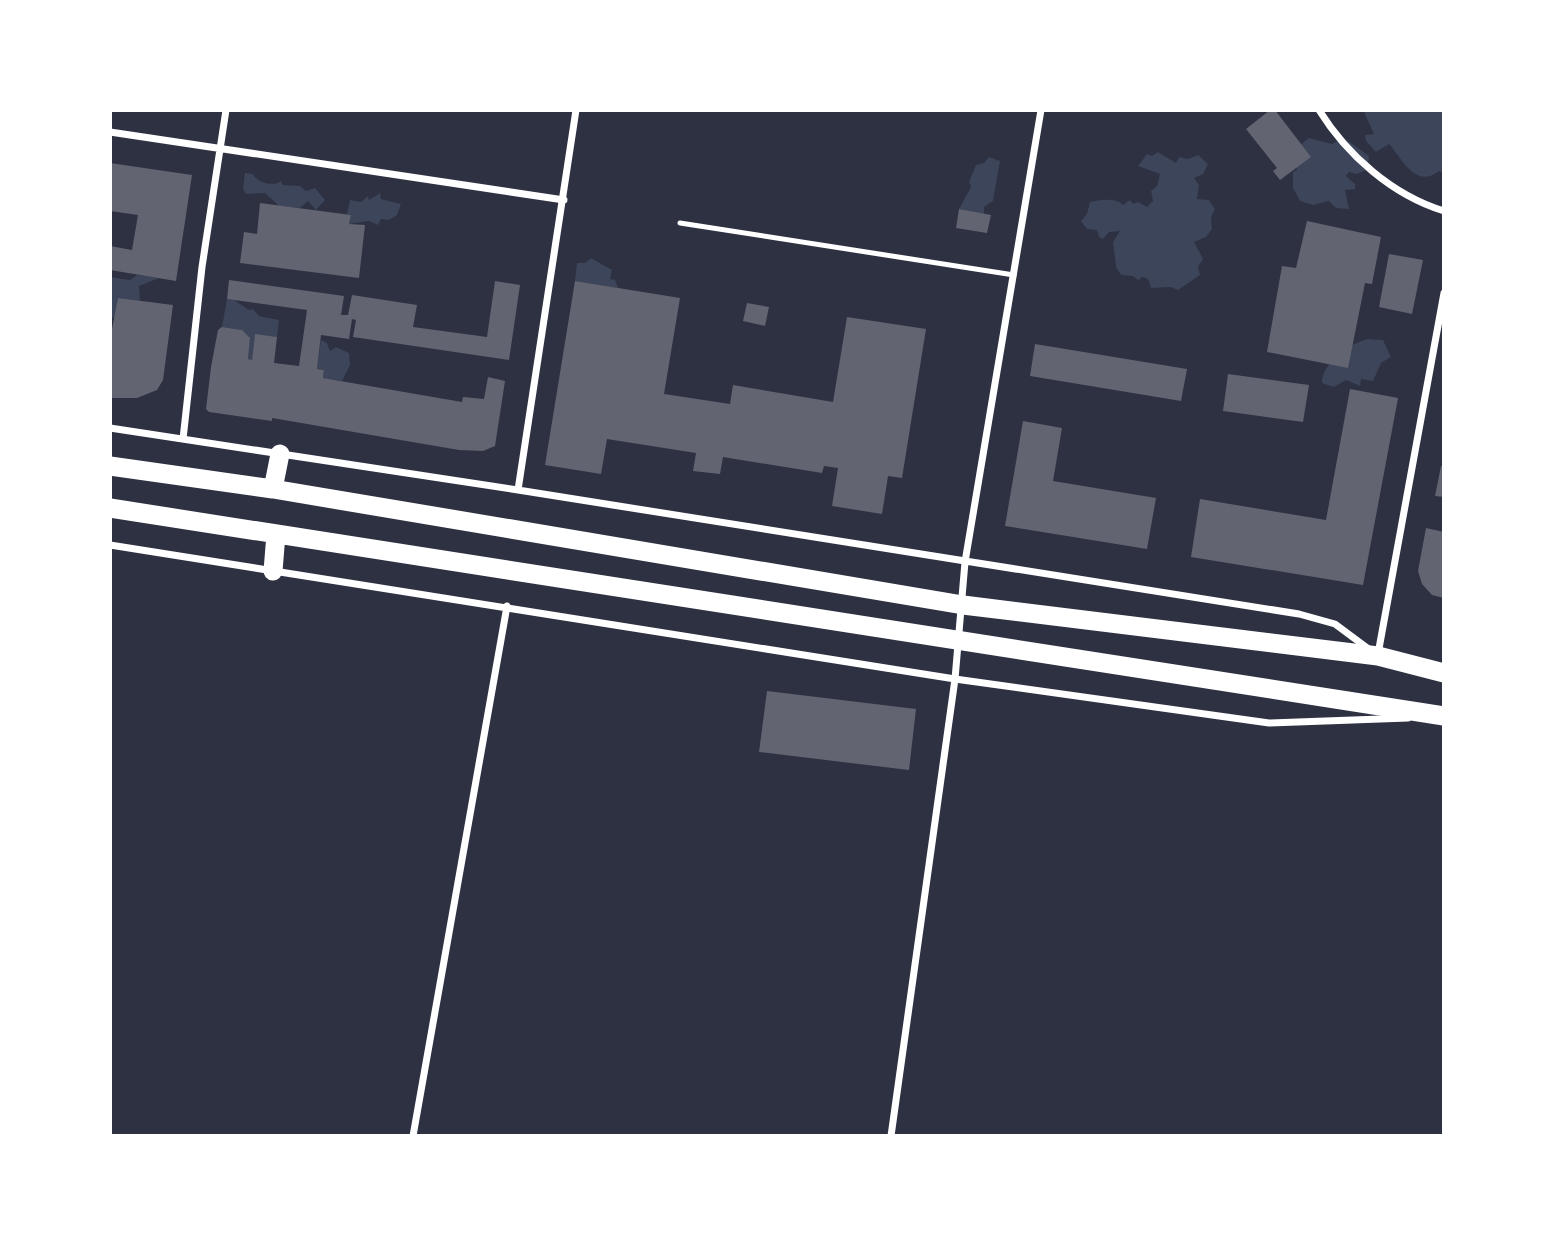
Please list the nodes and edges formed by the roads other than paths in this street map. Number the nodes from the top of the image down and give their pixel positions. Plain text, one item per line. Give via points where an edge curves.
1 (226, 110) edge
2 (576, 110) edge
3 (1041, 110) edge
4 (1320, 110) edge
5 (110, 132) edge
6 (219, 149) junction
7 (565, 200) junction
8 (1444, 211) edge
9 (680, 223) dead end
10 (1014, 275) junction
11 (1444, 293) edge
12 (110, 428) edge
13 (183, 439) junction
14 (280, 454) junction
15 (110, 466) edge
16 (273, 489) junction
17 (519, 490) junction
18 (110, 508) edge
19 (276, 534) junction
20 (110, 545) edge
21 (965, 562) junction
22 (273, 571) junction
23 (963, 605) junction
24 (507, 606) junction
25 (959, 641) junction
26 (1378, 656) junction
27 (1444, 673) edge
28 (955, 679) junction
29 (1444, 717) edge
30 (413, 1136) edge
31 (891, 1136) edge

1 - 6 street
2 - 7 street
3 - 10 street
4 - 8 street via 1334,133 1394,188
5 - 6 street
6 - 7 street
6 - 13 street
7 - 17 street
9 - 10 lane
10 - 21 street
11 - 26 street
12 - 13 street
13 - 14 street
14 - 16 highway
14 - 17 street
15 - 16 highway
16 - 23 highway
17 - 21 street
18 - 19 highway
19 - 22 highway
19 - 25 highway
20 - 22 street
21 - 23 street
21 - 26 street via 1299,614 1335,624
22 - 24 street
23 - 25 street
23 - 26 highway
24 - 28 street
24 - 30 street
25 - 28 street
25 - 29 highway
26 - 27 highway
28 - 29 street via 1269,723
28 - 31 street

